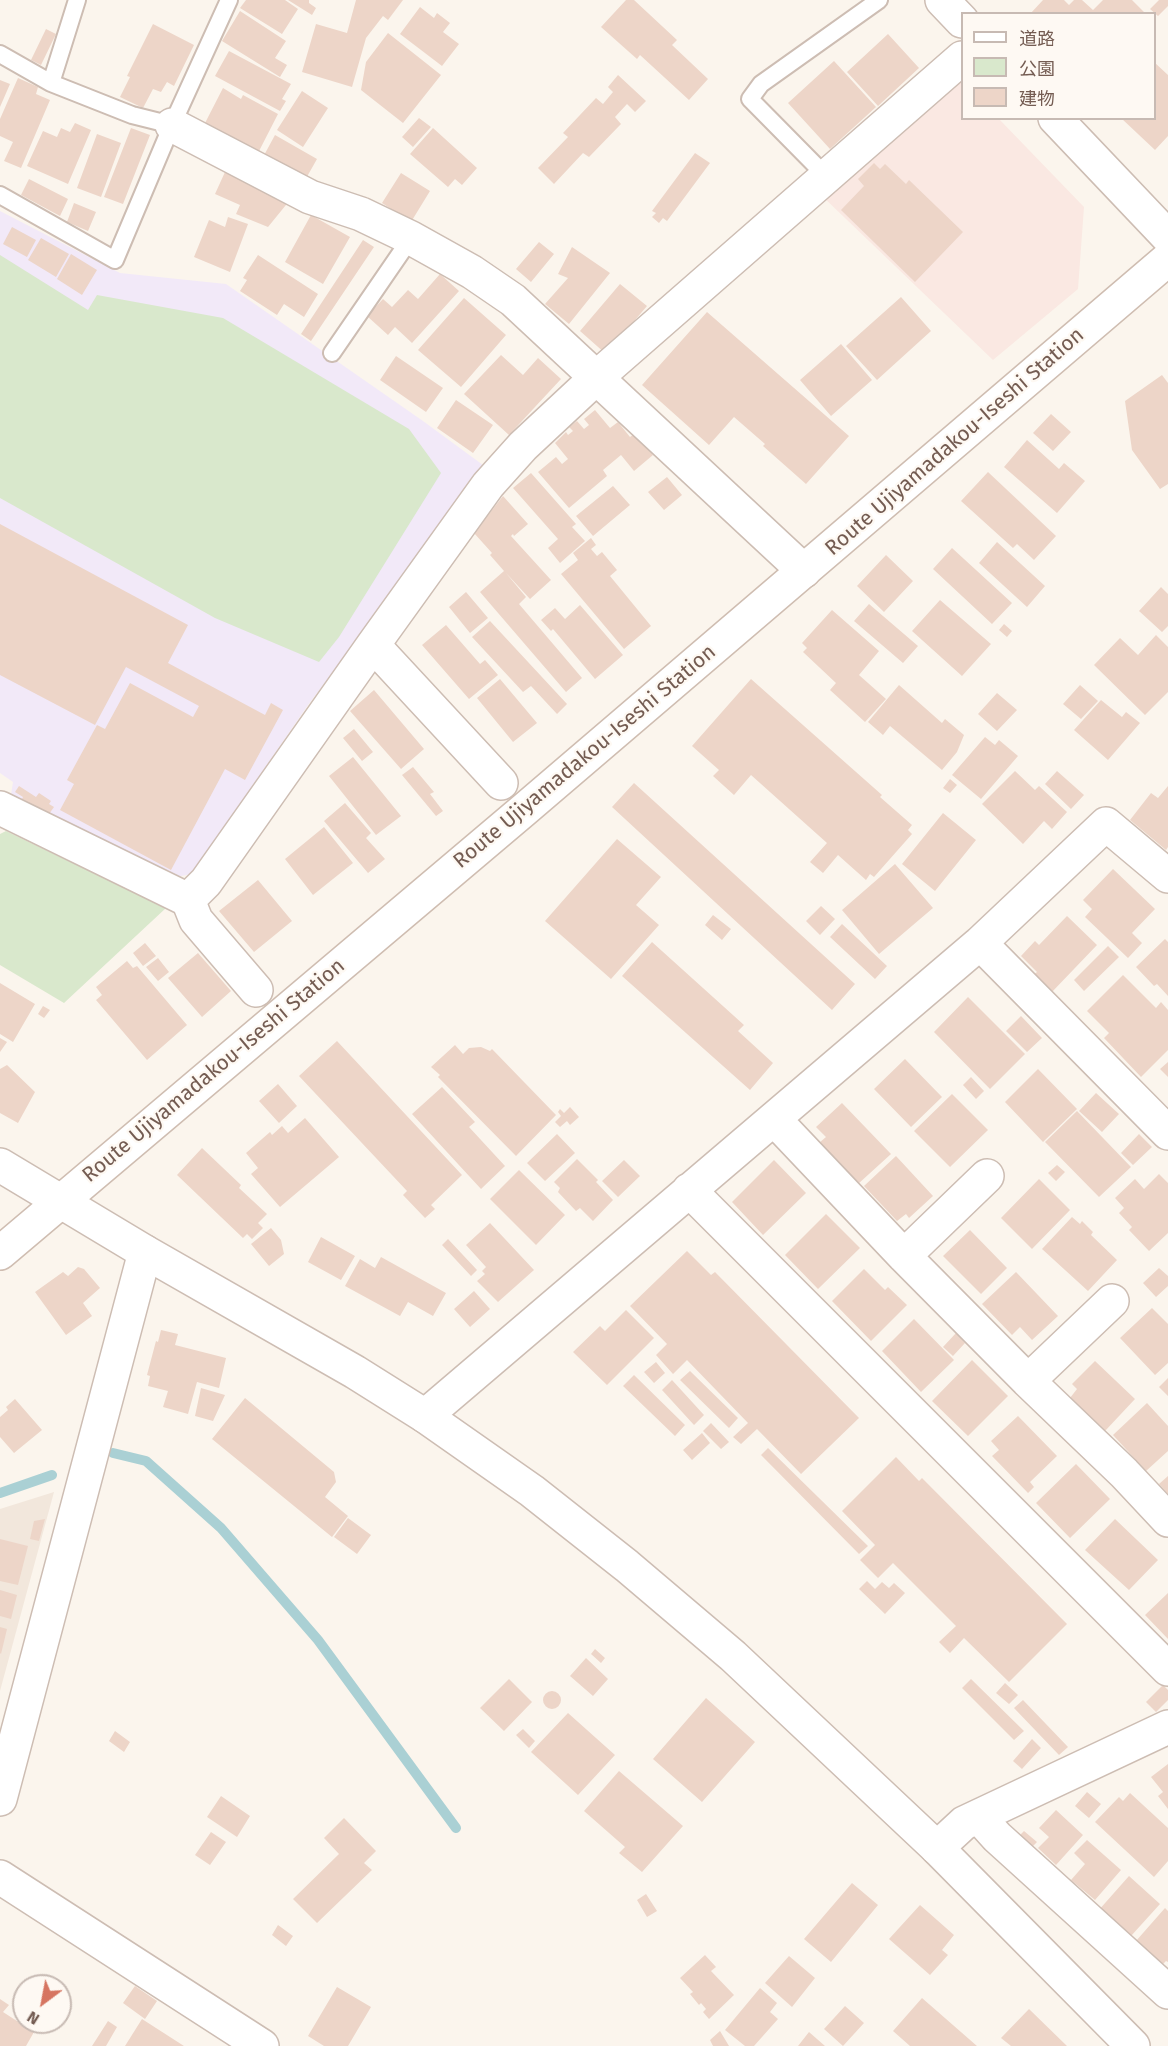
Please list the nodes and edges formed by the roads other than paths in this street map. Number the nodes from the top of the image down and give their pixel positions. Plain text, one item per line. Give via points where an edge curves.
1 (77, 0) edge
2 (229, 0) edge
3 (879, 0) edge
4 (942, 0) edge
5 (961, 19) edge
6 (0, 54) edge
7 (961, 60) edge
8 (51, 83) junction
9 (1057, 120) edge
10 (172, 125) junction
11 (826, 176) junction
12 (0, 195) edge
13 (1168, 237) edge
14 (411, 238) junction
15 (1168, 259) edge
16 (332, 353) dead end
17 (597, 377) junction
18 (804, 571) junction
19 (373, 645) junction
20 (501, 783) dead end
21 (0, 808) edge
22 (1168, 876) edge
23 (188, 900) junction
24 (980, 944) junction
25 (256, 990) dead end
26 (774, 1119) junction
27 (1168, 1133) edge
28 (0, 1165) edge
29 (987, 1176) dead end
30 (689, 1190) junction
31 (59, 1201) junction
32 (145, 1252) junction
33 (0, 1253) edge
34 (904, 1256) junction
35 (1112, 1301) dead end
36 (1028, 1381) junction
37 (425, 1416) junction
38 (1168, 1520) edge
39 (1168, 1669) edge
40 (1168, 1727) edge
41 (0, 1799) edge
42 (979, 1817) junction
43 (937, 1848) junction
44 (0, 1877) edge
45 (1168, 1992) edge
46 (262, 2046) edge
47 (1133, 2046) edge

1 - 8 lane
2 - 10 lane
3 - 11 lane via 760,84 750,99
4 - 5 street
6 - 8 lane
7 - 11 street
8 - 10 lane via 132,115
9 - 13 street
10 - 12 lane via 115,260
10 - 14 street via 310,197 361,214
11 - 17 street
14 - 16 lane
14 - 17 street via 513,300
15 - 18 street, Route Ujiyamadakou-Iseshi Station
17 - 18 street
17 - 19 street via 523,446 488,485
18 - 31 street, Route Ujiyamadakou-Iseshi Station
19 - 20 street
19 - 23 street via 206,882
21 - 23 street
22 - 24 street via 1106,824
23 - 25 street via 196,920
24 - 26 street
24 - 27 street
26 - 30 street
26 - 34 street
28 - 31 street
29 - 34 street
30 - 37 street
30 - 39 street
31 - 32 street
31 - 33 street, Route Ujiyamadakou-Iseshi Station
32 - 37 street
32 - 41 street
34 - 36 street
35 - 36 street
36 - 38 street
37 - 43 street via 532,1491 627,1566 733,1656
40 - 42 street
42 - 43 street via 964,1823
42 - 45 street
43 - 47 street
44 - 46 street

